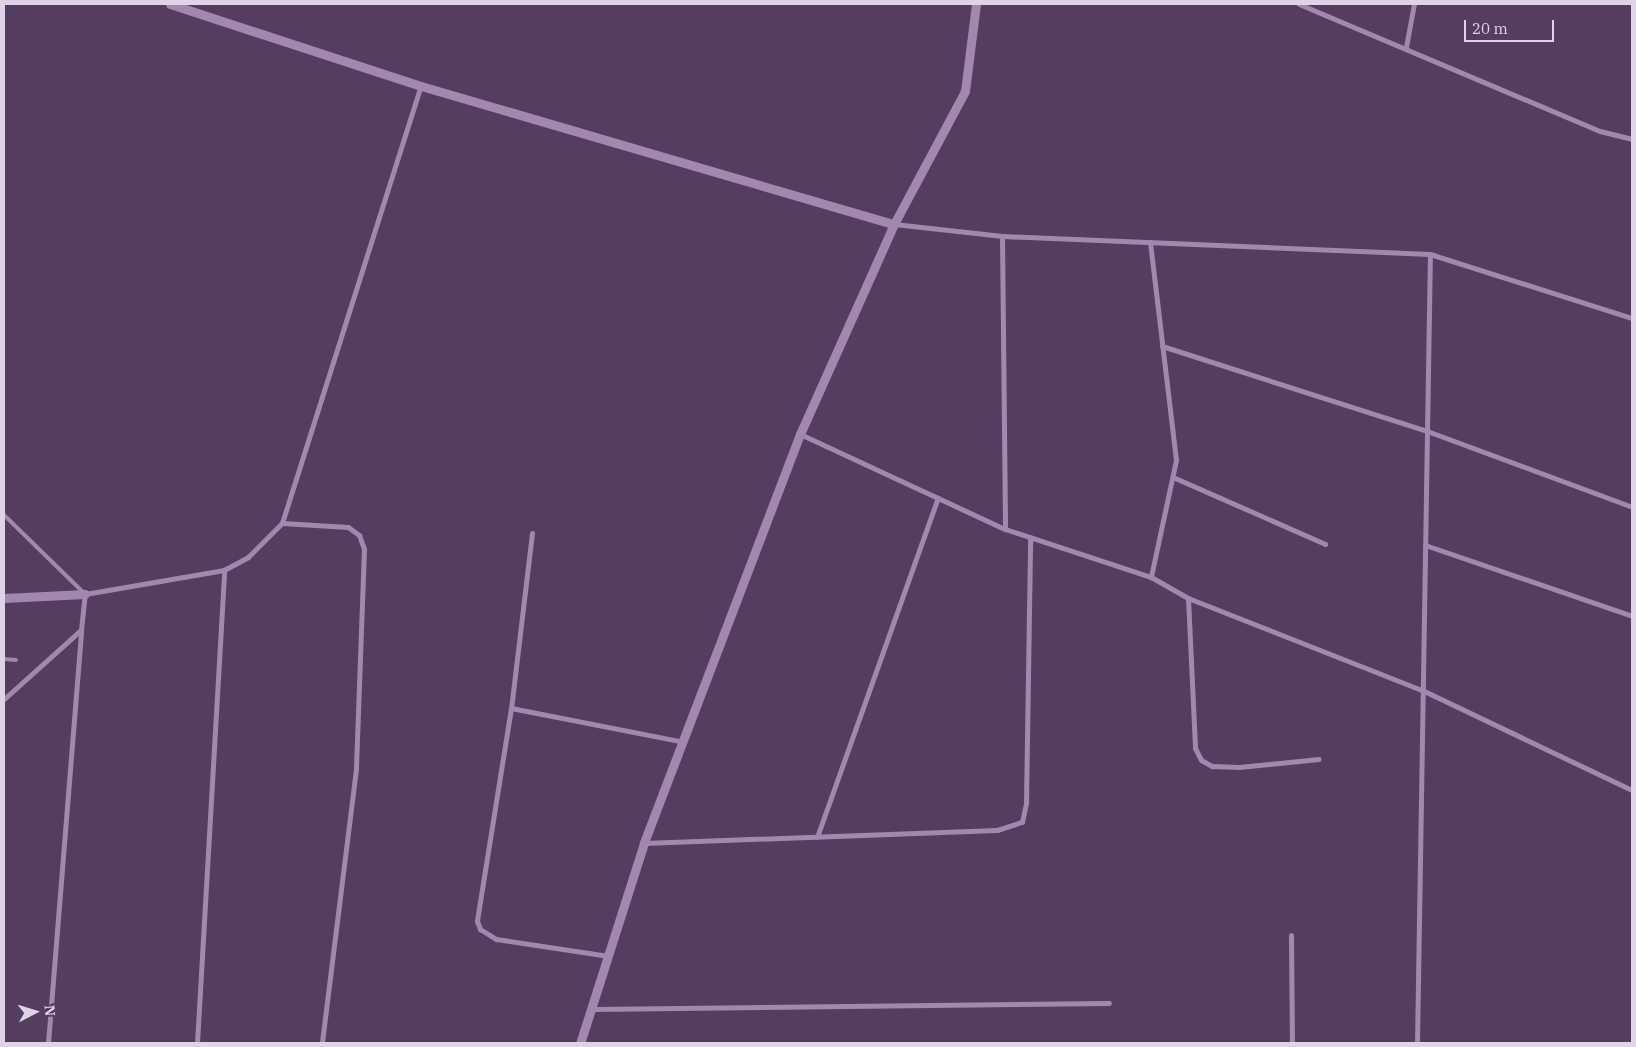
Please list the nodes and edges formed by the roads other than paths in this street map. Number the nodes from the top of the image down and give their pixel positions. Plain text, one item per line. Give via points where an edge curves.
1 (170, 4) edge
2 (976, 4) edge
3 (1298, 4) edge
4 (1414, 4) edge
5 (1406, 47) junction
6 (420, 86) junction
7 (1632, 139) edge
8 (894, 224) junction
9 (1002, 236) junction
10 (1150, 242) junction
11 (1430, 254) junction
12 (1632, 318) edge
13 (1162, 346) junction
14 (1427, 431) junction
15 (800, 434) junction
16 (1175, 478) junction
17 (938, 498) junction
18 (1632, 507) edge
19 (4, 515) edge
20 (282, 523) junction
21 (1005, 529) junction
22 (532, 533) dead end
23 (1030, 537) junction
24 (1325, 544) dead end
25 (1425, 545) junction
26 (224, 570) junction
27 (1151, 577) junction
28 (84, 594) junction
29 (4, 598) edge
30 (1188, 598) junction
31 (1632, 616) edge
32 (81, 630) junction
33 (4, 659) edge
34 (16, 660) dead end
35 (1422, 690) junction
36 (4, 699) edge
37 (511, 708) junction
38 (684, 742) junction
39 (1319, 759) dead end
40 (1632, 790) edge
41 (818, 837) junction
42 (644, 843) junction
43 (1291, 935) dead end
44 (610, 956) junction
45 (1109, 1003) dead end
46 (594, 1009) junction
47 (48, 1043) edge
48 (197, 1043) edge
49 (322, 1043) edge
50 (580, 1043) edge
51 (1292, 1043) edge
52 (1417, 1043) edge

1 - 6 street
2 - 8 street via 965,91
3 - 5 street
4 - 5 street
5 - 7 street via 1600,131
6 - 8 street
6 - 20 street
8 - 9 street
8 - 15 street
9 - 10 street
9 - 21 street
10 - 11 street
10 - 13 street
11 - 12 street
11 - 14 street
13 - 14 street
13 - 16 street
14 - 18 street
14 - 25 street
15 - 17 street
15 - 38 street
16 - 24 street
16 - 27 street
17 - 21 street
17 - 41 street
19 - 28 lane
20 - 26 street via 254,552
20 - 49 street via 348,526 359,535 364,549 356,769
21 - 23 street
22 - 37 street
23 - 27 street
23 - 41 street via 1026,803 1022,822 997,830
25 - 31 street
25 - 35 street
26 - 28 street
26 - 48 street
27 - 30 street
28 - 29 street
28 - 32 street
30 - 35 street
30 - 39 street via 1195,748 1201,760 1212,766 1239,767
32 - 36 street
32 - 47 street
33 - 34 lane
35 - 40 street
35 - 52 street
37 - 38 street
37 - 44 street via 478,910 480,928 496,939
38 - 42 street
41 - 42 street
42 - 44 street
43 - 51 street
44 - 46 street
45 - 46 street
46 - 50 street

